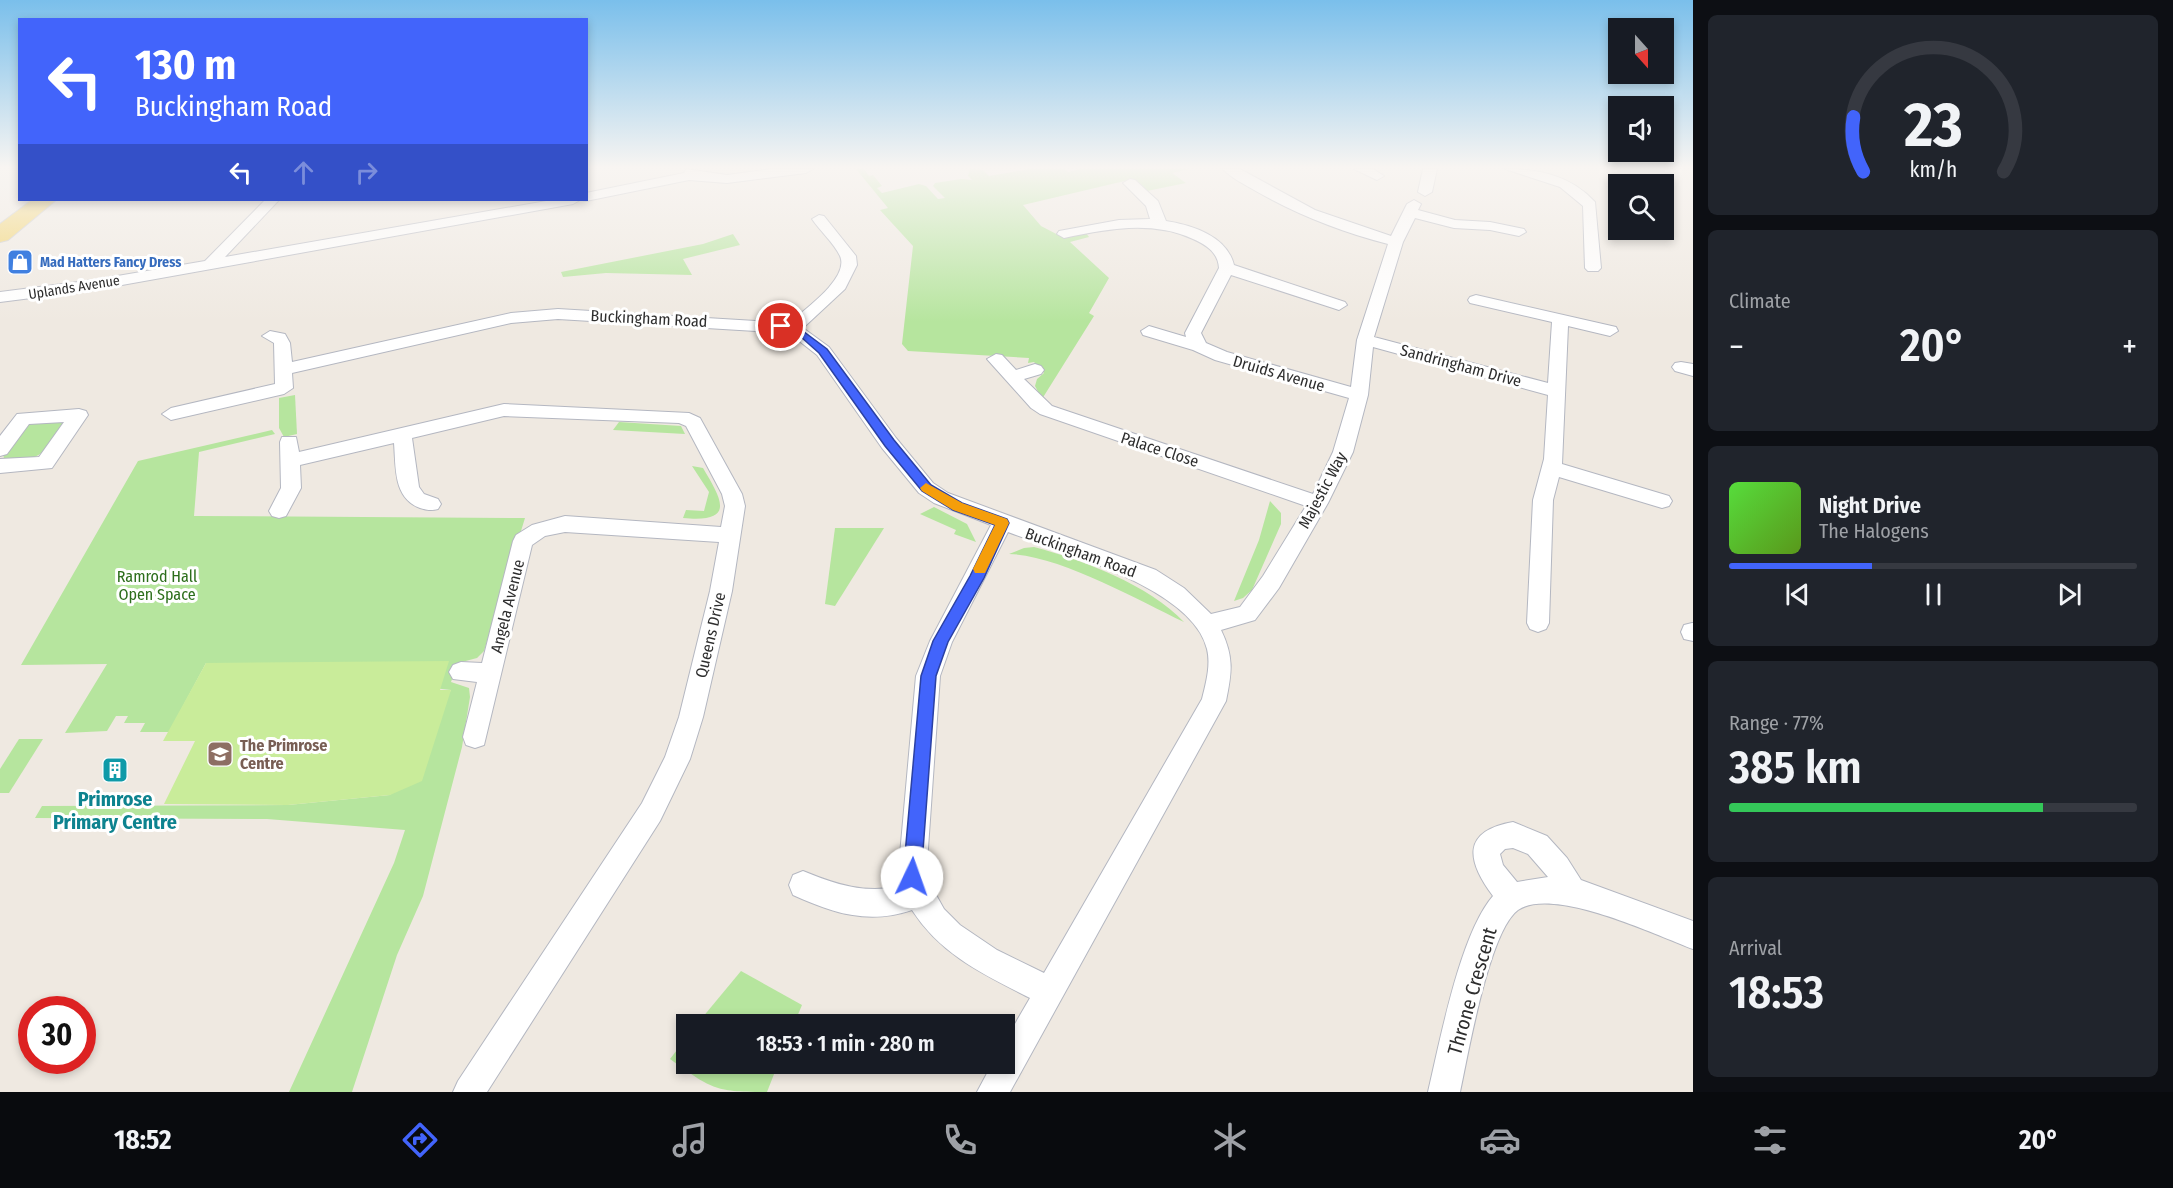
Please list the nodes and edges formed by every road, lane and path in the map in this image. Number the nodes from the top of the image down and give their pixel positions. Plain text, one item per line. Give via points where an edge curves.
1 (19, 220) edge
2 (253, 220) edge
3 (460, 220) edge
4 (820, 220) edge
5 (1159, 220) edge
6 (1321, 220) edge
7 (1407, 220) edge
8 (1447, 220) edge
9 (1591, 220) edge
10 (1160, 223) junction
11 (1518, 232) dead end
12 (1064, 234) dead end
13 (0, 235) edge
14 (1396, 242) junction
15 (210, 264) junction
16 (1227, 268) junction
17 (1593, 268) dead end
18 (0, 297) edge
19 (1476, 300) dead end
20 (1339, 305) dead end
21 (1560, 319) junction
22 (793, 328) junction
23 (1149, 331) dead end
24 (1610, 331) dead end
25 (270, 336) dead end
26 (1365, 340) junction
27 (1199, 346) junction
28 (996, 359) dead end
29 (284, 369) junction
30 (1035, 370) dead end
31 (1013, 377) junction
32 (1556, 391) junction
33 (1359, 395) junction
34 (171, 414) dead end
35 (402, 434) junction
36 (0, 449) edge
37 (7, 465) edge
38 (1551, 468) junction
39 (0, 484) edge
40 (1662, 501) dead end
41 (1318, 502) junction
42 (431, 504) dead end
43 (279, 511) dead end
44 (1002, 523) junction
45 (732, 535) junction
46 (1538, 623) dead end
47 (1207, 624) junction
48 (461, 672) dead end
49 (491, 673) junction
50 (475, 737) dead end
51 (803, 885) dead end
52 (1572, 892) junction
53 (918, 894) junction
54 (1512, 898) junction
55 (1693, 935) edge
56 (1050, 992) junction
57 (470, 1092) edge
58 (993, 1092) edge
59 (1444, 1092) edge

1 - 13 main road
2 - 15 street
3 - 15 street, Uplands Avenue
4 - 22 street via 848,256 850,271
5 - 10 street
6 - 14 street
7 - 14 street, Majestic Way
8 - 11 street
9 - 17 street
10 - 12 street via 1120,222
10 - 16 street via 1210,242 1224,257
14 - 26 street, Majestic Way
15 - 18 street, Uplands Avenue
16 - 20 street
16 - 27 street via 1193,333
19 - 21 street
21 - 24 street
21 - 32 street
22 - 29 street, Buckingham Road via 688,319 535,315
22 - 44 street, Buckingham Road via 823,351 926,488
23 - 27 street, Druids Avenue
25 - 29 street via 282,343
26 - 32 street, Sandringham Drive
26 - 33 street, Majestic Way
27 - 33 street, Druids Avenue via 1221,356
28 - 31 street, Palace Close
29 - 34 street via 284,388
30 - 31 street
31 - 41 street, Palace Close via 1037,404 1062,417
32 - 38 street
33 - 41 street, Majestic Way via 1343,452
35 - 42 street via 409,489 417,499
35 - 43 street, Queens Drive via 289,451 291,488
35 - 45 street, Queens Drive via 512,409 688,418 732,494
36 - 37 street via 24,418 79,415 45,463
37 - 39 street
38 - 40 street
38 - 46 street via 1544,500
41 - 47 street, Majestic Way via 1271,582 1247,614
44 - 47 street, Buckingham Road via 1148,576 1176,594
44 - 53 street via 940,641 928,676 912,877
45 - 49 street, Angela Avenue via 565,524 539,530 523,542
45 - 57 street, Queens Drive via 692,717 677,759 651,812
47 - 56 street, Buckingham Road via 1219,649 1220,672 1214,701
48 - 49 street
49 - 50 street, Angela Avenue
51 - 53 street via 859,906 899,902
52 - 54 street via 1542,890
52 - 54 street via 1555,861 1541,847 1521,837 1495,839 1486,846 1485,857
52 - 55 street
53 - 56 street via 931,918 948,935 973,953
54 - 59 street, Throne Crescent via 1492,918
56 - 58 street, Buckingham Road

